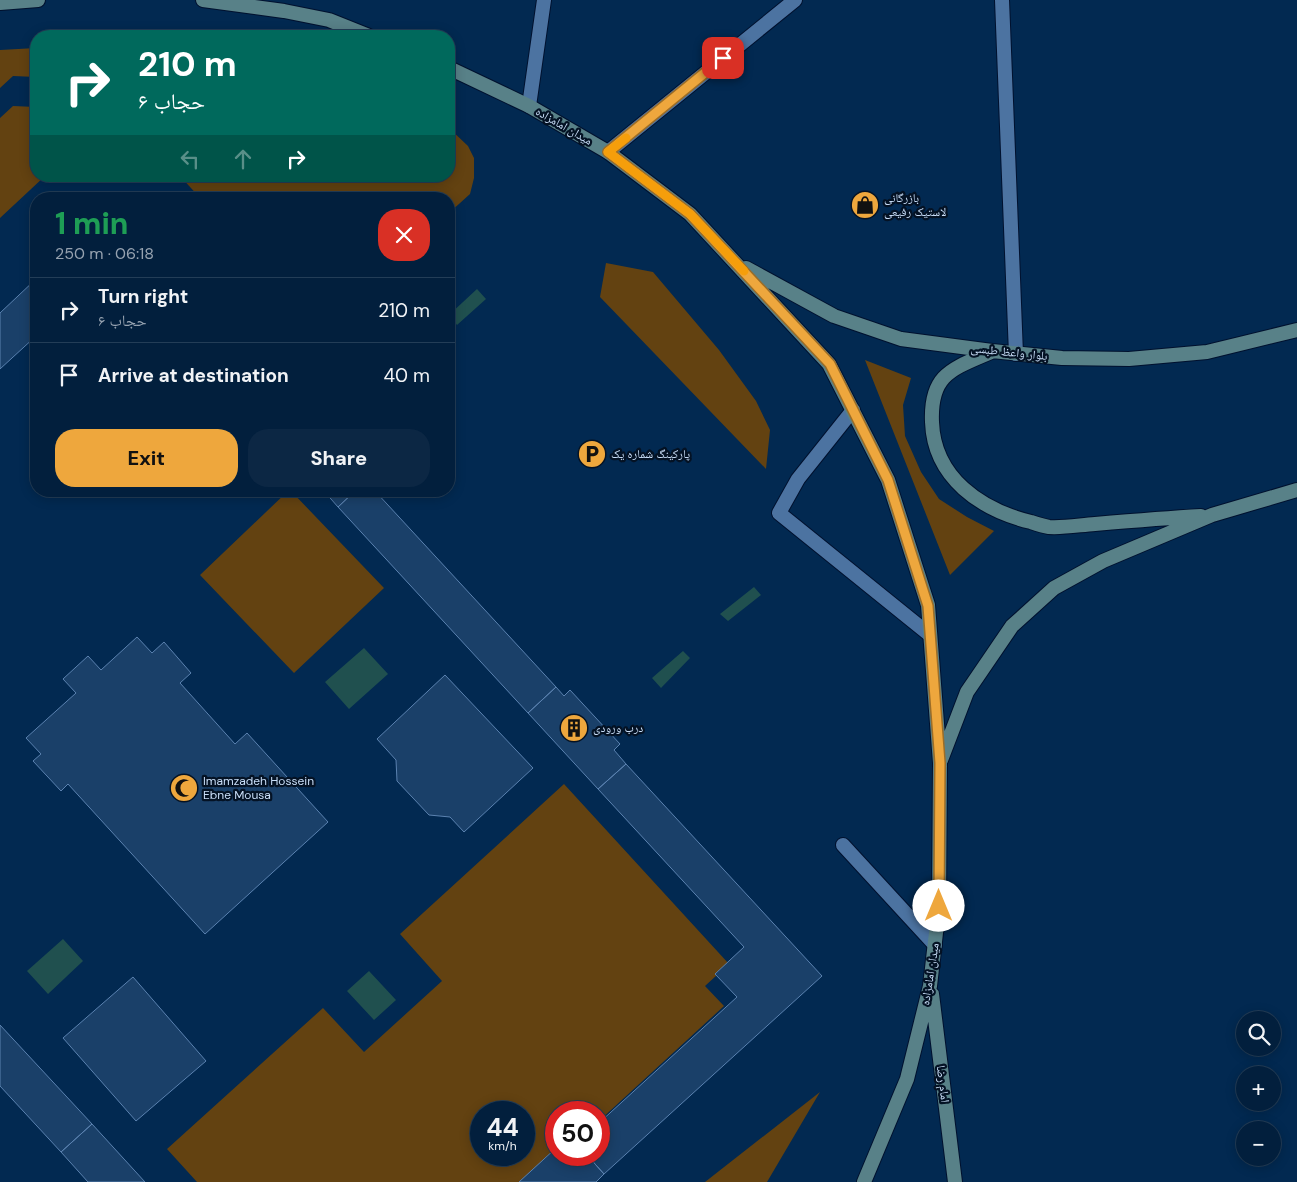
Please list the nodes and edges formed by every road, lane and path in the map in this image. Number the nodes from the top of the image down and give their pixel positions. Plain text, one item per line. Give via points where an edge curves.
1 (38, 0) edge
2 (202, 0) edge
3 (544, 0) edge
4 (795, 0) edge
5 (1002, 0) edge
6 (0, 3) edge
7 (286, 6) edge
8 (354, 30) edge
9 (455, 71) edge
10 (530, 106) junction
11 (608, 152) junction
12 (735, 262) junction
13 (1297, 330) edge
14 (992, 351) junction
15 (1016, 354) junction
16 (853, 410) junction
17 (1297, 490) edge
18 (1212, 515) junction
19 (930, 635) junction
20 (940, 763) junction
21 (843, 845) dead end
22 (935, 945) junction
23 (930, 986) junction
24 (864, 1182) edge
25 (956, 1182) edge

1 - 6 main road
2 - 7 main road
3 - 10 street
4 - 11 street
5 - 15 street
7 - 8 main road
9 - 10 main road, میدان امامزاده
10 - 11 main road, میدان امامزاده
11 - 12 main road, میدان امامزاده via 690,214
12 - 14 main road, بلوار واعظ طبسی via 834,316 901,340
12 - 16 main road, میدان امامزاده via 830,364
13 - 15 main road, بلوار واعظ طبسی via 1207,352 1129,360
14 - 15 main road, بلوار واعظ طبسی
14 - 18 main road via 953,368 937,385 931,407 932,437 941,461 958,485 977,500 1010,518 1050,527
16 - 19 main road, میدان امامزاده via 888,480 928,606
16 - 19 street via 798,479 779,513
17 - 18 main road
18 - 20 main road via 1104,561 1054,588 1012,626 967,692
19 - 20 main road, میدان امامزاده
20 - 22 main road, میدان امامزاده via 939,906
21 - 22 street
22 - 23 main road, میدان امامزاده
23 - 24 main road, میدان امامزاده via 907,1079
23 - 25 main road, امام رضا

